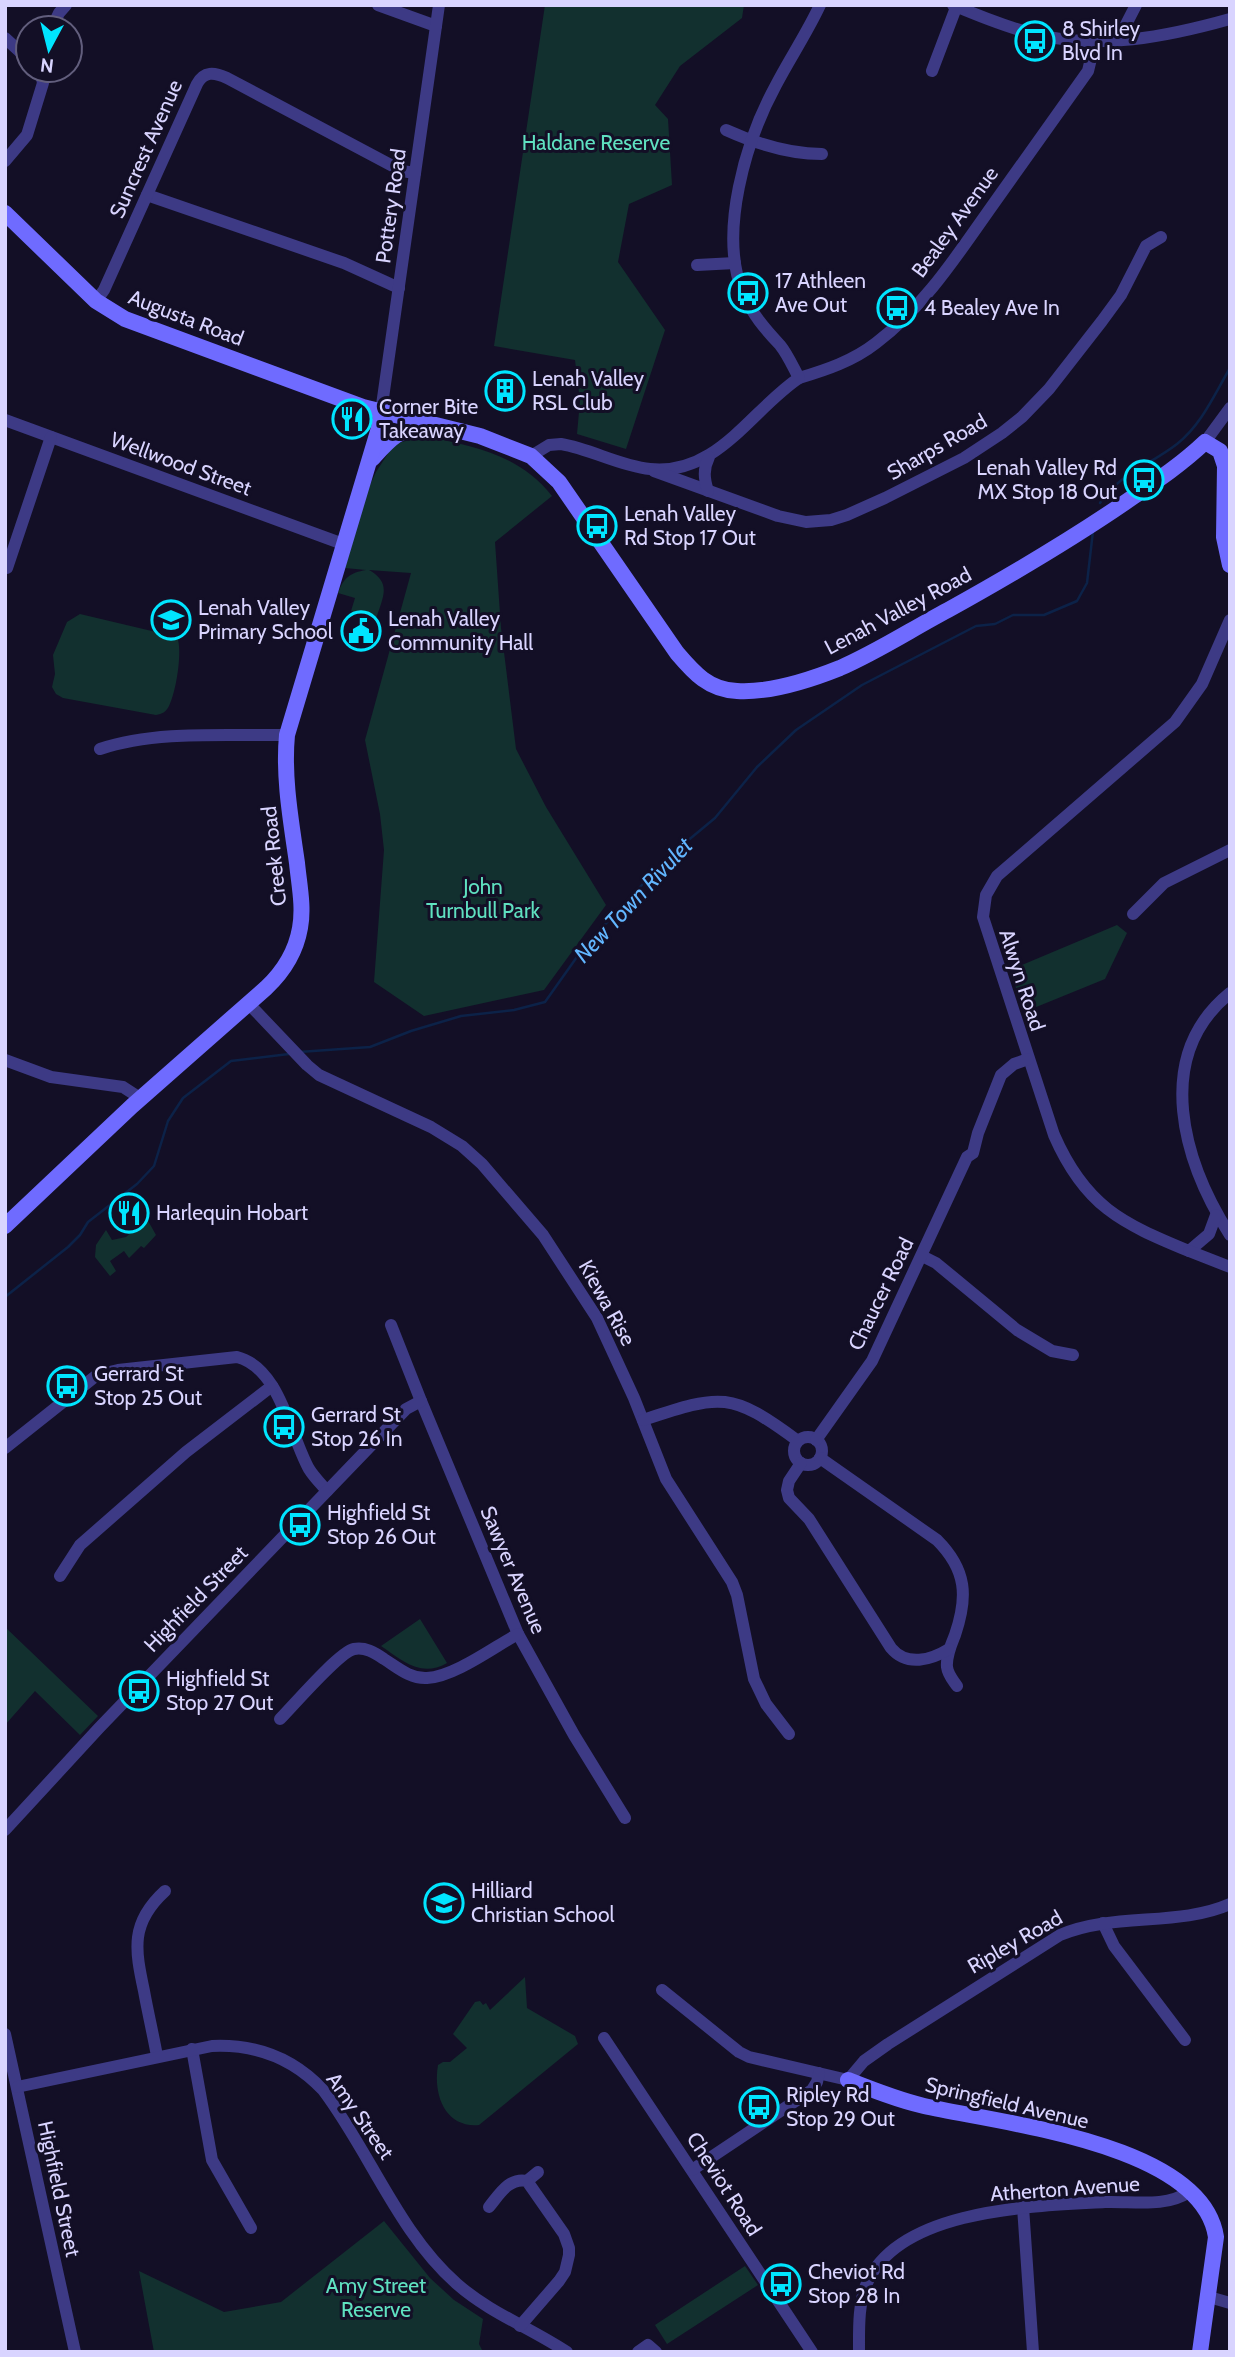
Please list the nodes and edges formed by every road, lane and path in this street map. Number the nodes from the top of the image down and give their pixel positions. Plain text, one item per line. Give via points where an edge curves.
1 (378, 5) edge
2 (439, 5) edge
3 (820, 5) edge
4 (1136, 5) edge
5 (955, 6) edge
6 (1230, 19) edge
7 (436, 26) junction
8 (1118, 40) junction
9 (1095, 42) junction
10 (932, 71) dead end
11 (43, 84) edge
12 (726, 130) dead end
13 (752, 142) junction
14 (822, 153) dead end
15 (5, 161) edge
16 (415, 173) junction
17 (147, 195) junction
18 (5, 213) edge
19 (1161, 237) dead end
20 (735, 263) junction
21 (697, 265) dead end
22 (399, 288) junction
23 (96, 301) junction
24 (799, 378) junction
25 (1230, 408) edge
26 (381, 412) junction
27 (5, 420) edge
28 (435, 426) junction
29 (51, 437) junction
30 (1205, 442) junction
31 (531, 456) junction
32 (709, 457) junction
33 (367, 465) junction
34 (651, 469) junction
35 (708, 491) junction
36 (343, 544) junction
37 (1230, 565) edge
38 (7, 568) dead end
39 (1230, 620) edge
40 (287, 735) junction
41 (100, 749) dead end
42 (1230, 850) edge
43 (1133, 914) dead end
44 (1230, 993) edge
45 (249, 1004) junction
46 (1028, 1059) junction
47 (5, 1060) edge
48 (140, 1098) junction
49 (1216, 1215) junction
50 (5, 1226) edge
51 (1230, 1235) edge
52 (1189, 1251) junction
53 (922, 1256) junction
54 (1230, 1267) edge
55 (391, 1325) dead end
56 (1073, 1355) dead end
57 (272, 1386) junction
58 (421, 1401) junction
59 (643, 1420) junction
60 (816, 1440) junction
61 (798, 1441) junction
62 (5, 1448) edge
63 (820, 1458) junction
64 (801, 1463) junction
65 (327, 1491) junction
66 (60, 1576) dead end
67 (518, 1634) junction
68 (949, 1649) junction
69 (957, 1686) dead end
70 (280, 1719) dead end
71 (789, 1734) dead end
72 (625, 1818) dead end
73 (5, 1830) edge
74 (165, 1891) dead end
75 (1230, 1904) edge
76 (1103, 1923) junction
77 (662, 1990) dead end
78 (5, 2034) edge
79 (604, 2038) dead end
80 (1185, 2040) dead end
81 (192, 2049) junction
82 (157, 2056) junction
83 (819, 2073) junction
84 (848, 2080) junction
85 (17, 2087) junction
86 (692, 2170) junction
87 (538, 2172) dead end
88 (527, 2181) junction
89 (1189, 2192) junction
90 (489, 2207) dead end
91 (1023, 2207) junction
92 (251, 2228) dead end
93 (1209, 2297) junction
94 (1230, 2304) edge
95 (520, 2326) junction
96 (75, 2352) edge
97 (567, 2352) edge
98 (638, 2352) edge
99 (656, 2352) edge
100 (812, 2352) edge
101 (859, 2352) edge
102 (1033, 2352) edge
103 (1199, 2352) edge

1 - 7 street
2 - 7 street, Pottery Road
3 - 13 street via 775,87
4 - 8 street
5 - 9 street via 1036,34
5 - 10 street
6 - 8 street via 1151,38
7 - 16 street, Pottery Road
8 - 9 street
9 - 24 street, Bealey Avenue via 1088,71 952,262 906,317 859,355
11 - 15 street via 27,135
12 - 13 street
13 - 14 street via 799,154
13 - 20 street via 738,194
16 - 17 street, Suncrest Avenue via 402,171 211,73 197,84
16 - 22 street, Pottery Road
17 - 22 street via 344,263
17 - 23 street, Suncrest Avenue
18 - 23 street, Augusta Road
19 - 35 street, Sharps Road via 1146,246 1121,295 1049,388 1012,425 964,458 847,515 819,522 792,520
20 - 21 street
20 - 24 street via 752,312
22 - 26 street, Pottery Road
23 - 26 street, Augusta Road via 152,330
24 - 32 street
25 - 30 street, Lenah Valley Road
26 - 28 street, Lenah Valley Road
26 - 33 street, Creek Road
27 - 29 street, Wellwood Street
28 - 31 street, Lenah Valley Road via 480,436
28 - 33 street, Lenah Valley Road via 395,434
29 - 36 street, Wellwood Street
29 - 38 street
30 - 31 street, Lenah Valley Road via 1080,532 875,650 825,673 747,691 726,690 692,671 559,482
30 - 37 street via 1220,451 1225,466 1224,537
31 - 34 street, Sharps Road via 549,445 561,444
32 - 34 street
32 - 35 street via 704,466
33 - 36 street, Creek Road
34 - 35 street, Sharps Road
36 - 40 street, Creek Road
39 - 46 street, Alwyn Road via 1202,684 1175,722 990,885 984,905 985,927
40 - 41 street via 124,741
40 - 45 street, Creek Road via 286,776 300,929 282,970
42 - 43 street via 1164,883
44 - 49 street via 1193,1042 1182,1090 1188,1143
45 - 48 street, Creek Road
45 - 59 street, Kiewa Rise via 307,1065 338,1086 431,1127 474,1156 543,1235 581,1291
46 - 52 street, Alwyn Road via 1061,1150 1091,1196 1126,1223
46 - 53 street, Chaucer Road via 1001,1074 973,1153 967,1157
47 - 48 street via 51,1077 122,1087
48 - 50 street, Creek Road
49 - 51 street
49 - 52 street via 1209,1234
52 - 54 street, Alwyn Road
53 - 56 street via 1017,1330 1052,1351
53 - 60 street, Chaucer Road via 872,1361
55 - 58 street, Sawyer Avenue
57 - 62 street via 261,1370 237,1357 106,1372 90,1379
57 - 65 street via 309,1468
57 - 66 street via 186,1452 80,1545
58 - 65 street, Highfield Street via 406,1409
58 - 67 street, Sawyer Avenue
59 - 61 street via 702,1402 729,1402 754,1411
59 - 71 street, Kiewa Rise via 666,1479 732,1582 754,1679
60 - 61 street
60 - 63 street
61 - 64 street via 794,1452
63 - 64 street
63 - 68 street via 949,1552 963,1583 964,1602
64 - 68 street via 789,1481 789,1499 809,1519 897,1656 914,1661
65 - 73 street, Highfield Street
67 - 70 street via 432,1678 408,1675 362,1648 346,1651
67 - 72 street, Sawyer Avenue
68 - 69 street via 947,1665
74 - 82 street via 145,1914 136,1942
75 - 76 street, Ripley Road via 1203,1912
76 - 80 street via 1114,1946
76 - 84 street, Ripley Road via 1075,1928 1036,1949 873,2054
77 - 83 street, Springfield Avenue via 739,2052
78 - 85 street, Highfield Street
79 - 86 street, Cheviot Road
81 - 82 street, Amy Street
81 - 92 street via 212,2160
81 - 95 street, Amy Street via 228,2045 261,2050 313,2080 332,2102 430,2256 458,2285
82 - 85 street, Amy Street
83 - 84 street, Springfield Avenue
83 - 86 street via 812,2090
84 - 89 street, Springfield Avenue via 908,2102 1095,2144 1150,2163
85 - 96 street, Highfield Street
86 - 100 street, Cheviot Road
87 - 88 street
88 - 90 street via 510,2183
88 - 95 street via 564,2234 569,2255 559,2281
89 - 91 street, Atherton Avenue via 1164,2202
89 - 93 street, Springfield Avenue via 1215,2230
91 - 101 street, Atherton Avenue via 945,2224 894,2248 864,2290
91 - 102 street
93 - 94 street
93 - 103 street, Springfield Avenue
95 - 97 street, Amy Street
98 - 99 street via 648,2345

